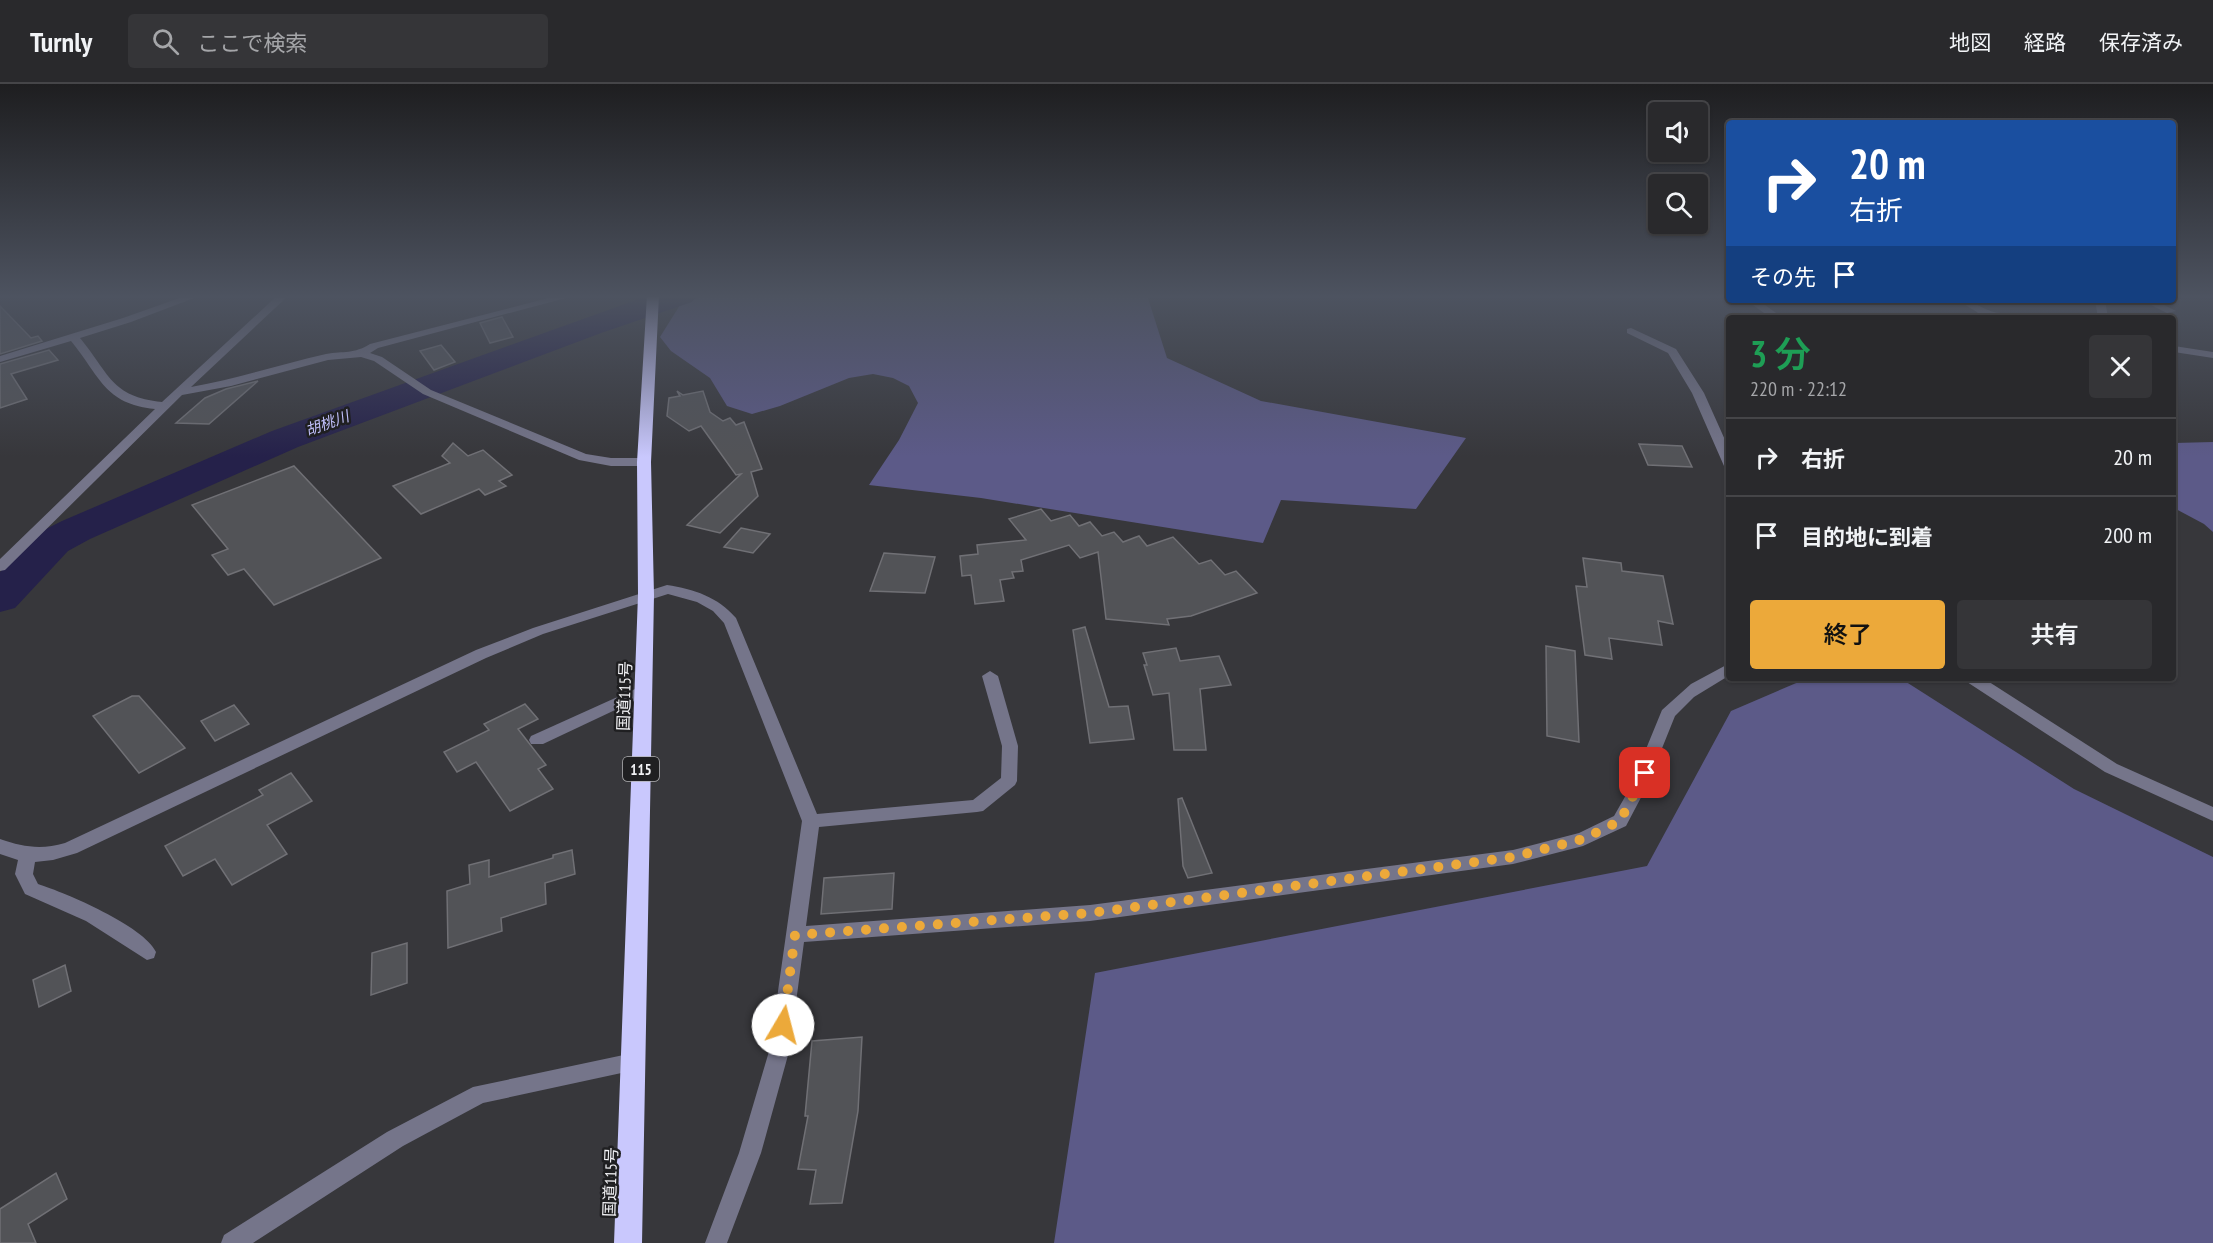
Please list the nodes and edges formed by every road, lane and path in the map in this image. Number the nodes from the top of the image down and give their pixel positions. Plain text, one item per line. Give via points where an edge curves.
1 (33, 349) edge
2 (83, 349) edge
3 (226, 349) edge
4 (369, 349) edge
5 (650, 349) edge
6 (1668, 349) edge
7 (2176, 349) edge
8 (361, 354) junction
9 (2213, 355) edge
10 (0, 359) edge
11 (180, 392) junction
12 (165, 406) junction
13 (1726, 457) edge
14 (644, 462) junction
15 (0, 567) edge
16 (646, 595) junction
17 (1726, 670) edge
18 (990, 676) dead end
19 (1977, 681) edge
20 (644, 690) junction
21 (537, 740) dead end
22 (2213, 814) edge
23 (811, 821) junction
24 (0, 846) edge
25 (28, 855) junction
26 (795, 935) junction
27 (147, 952) dead end
28 (633, 1062) junction
29 (232, 1243) edge
30 (628, 1243) edge
31 (716, 1243) edge

1 - 10 street
2 - 12 street via 113,392 138,403
3 - 11 street
4 - 8 street
5 - 14 highway, 国道115号 / 115
6 - 13 street via 1698,393
7 - 9 street
8 - 11 street via 327,357 231,383
8 - 14 street via 378,359 427,392 583,457
11 - 12 street
12 - 15 street
14 - 16 highway, 国道115号 / 115
16 - 20 highway, 国道115号 / 115
16 - 23 street via 667,589 683,591 724,612
16 - 25 street via 481,654 92,839 61,852
17 - 26 street via 1694,688 1668,714 1620,821 1583,839 1513,857 1090,913
18 - 23 street via 1010,758 1009,781 988,799 977,806
19 - 22 street via 2111,768
20 - 21 street
20 - 28 highway, 国道115号 / 115
23 - 26 street
24 - 25 street via 15,854
25 - 27 street via 24,874 31,889 49,894 118,931
26 - 31 street via 780,1048 750,1153
28 - 29 street via 480,1094 395,1139
28 - 30 highway, 国道115号 / 115

